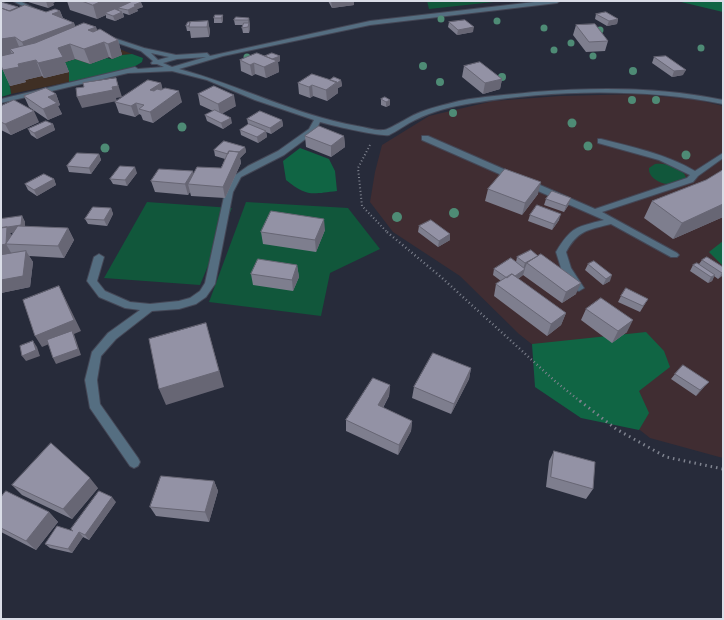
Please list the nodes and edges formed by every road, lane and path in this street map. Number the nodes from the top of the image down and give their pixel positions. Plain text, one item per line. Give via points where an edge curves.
1 (16, 1) edge
2 (557, 1) edge
3 (40, 13) edge
4 (100, 36) edge
5 (143, 50) junction
6 (222, 54) junction
7 (176, 57) junction
8 (157, 62) junction
9 (192, 64) junction
10 (172, 69) junction
11 (129, 71) junction
12 (209, 79) junction
13 (1, 101) edge
14 (723, 102) edge
15 (318, 120) junction
16 (376, 132) junction
17 (425, 138) dead end
18 (601, 141) dead end
19 (723, 155) edge
20 (695, 174) junction
21 (595, 212) junction
22 (612, 221) junction
23 (674, 256) dead end
24 (99, 257) dead end
25 (579, 288) edge
26 (150, 308) junction
27 (134, 462) dead end
28 (723, 469) edge

1 - 3 street
2 - 6 street via 370,23
4 - 5 street
5 - 7 street
5 - 8 street
6 - 7 street
6 - 9 street
7 - 8 street
7 - 9 street
8 - 10 street
8 - 11 street
9 - 10 street
9 - 12 street
10 - 11 street
10 - 12 street
11 - 13 street
12 - 15 street
14 - 16 street via 633,91 546,93 491,98 441,108 405,121 386,133
15 - 16 street
15 - 26 street via 312,130 281,153 238,176 229,192 210,284 203,294 193,301 179,305
16 - 28 path via 358,168 362,206 394,239 441,277 556,382 616,430 666,457
17 - 21 street
18 - 20 street via 670,160
19 - 20 street
20 - 21 street via 690,180 680,184
21 - 22 street
22 - 23 street
22 - 25 street via 584,228 570,237 561,252 566,268
24 - 26 street via 92,281 102,294 130,305
26 - 27 street via 112,336 96,355 91,380 94,405

